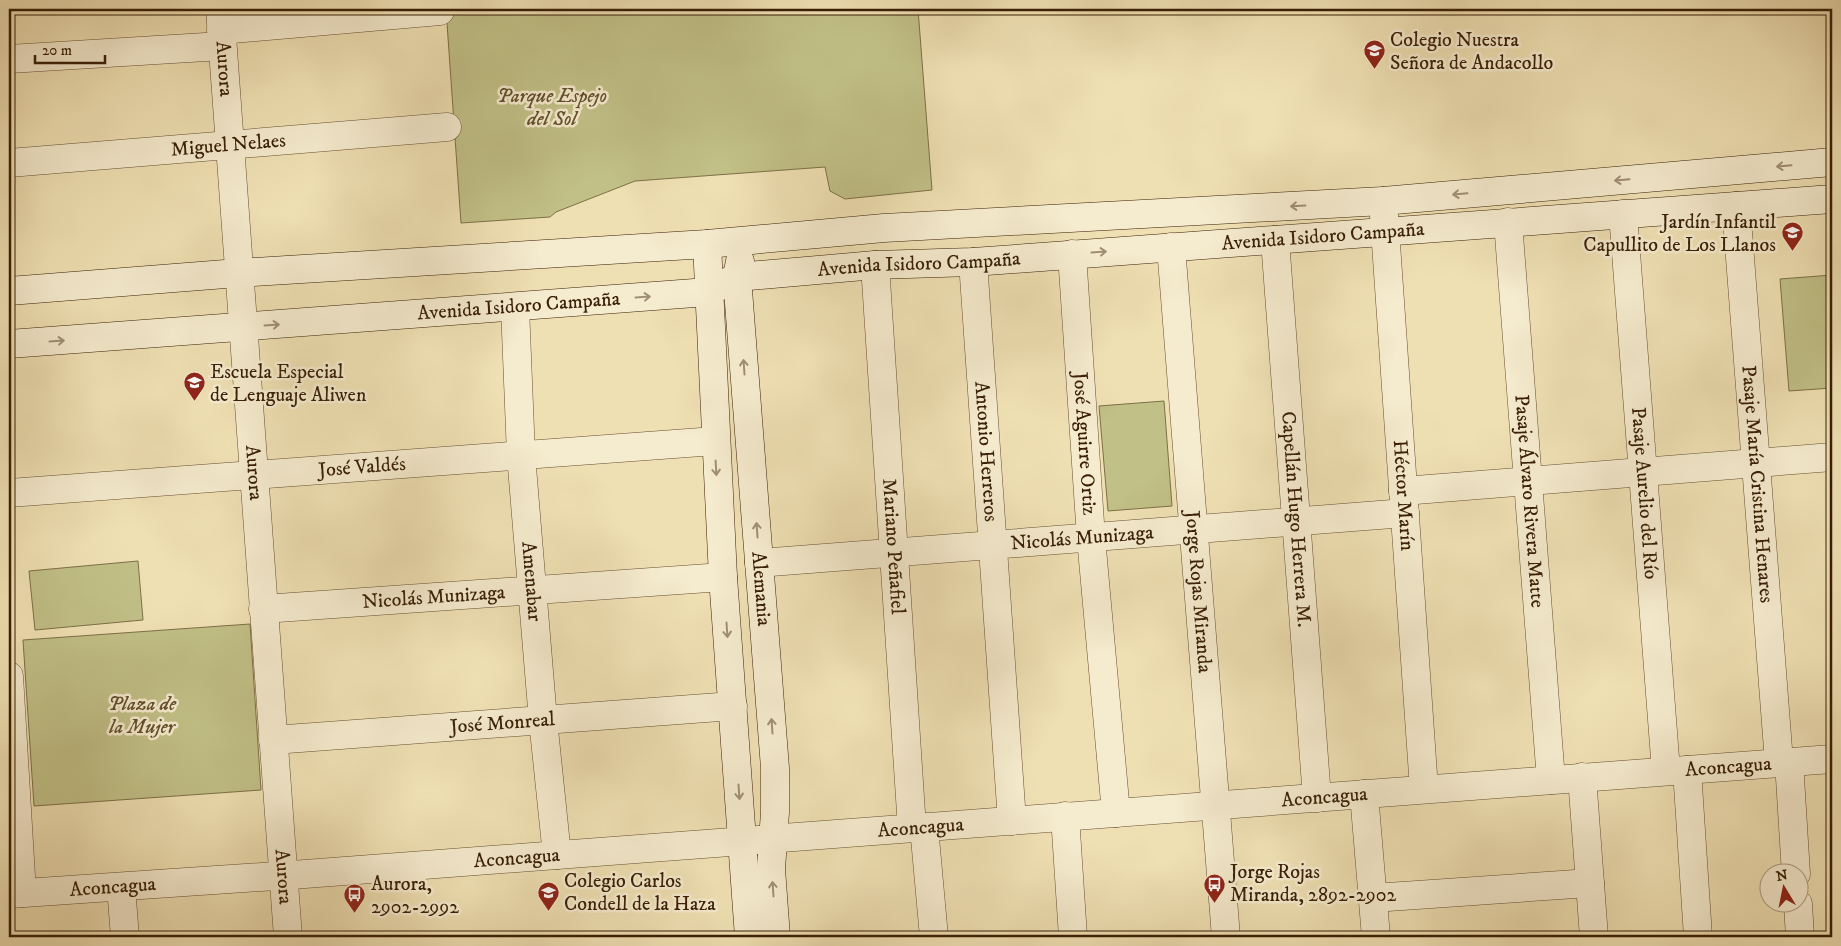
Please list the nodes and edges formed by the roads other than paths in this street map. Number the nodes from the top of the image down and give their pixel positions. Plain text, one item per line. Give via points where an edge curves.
1 (440, 11) dead end
2 (221, 28) edge
3 (9, 59) edge
4 (447, 127) dead end
5 (230, 145) junction
6 (1832, 162) edge
7 (9, 163) edge
8 (1832, 199) edge
9 (1383, 201) junction
10 (1736, 206) junction
11 (1623, 214) junction
12 (1508, 222) junction
13 (1385, 232) junction
14 (1275, 240) junction
15 (744, 241) junction
16 (707, 244) junction
17 (1171, 246) junction
18 (1072, 254) junction
19 (973, 262) junction
20 (875, 265) junction
21 (238, 273) junction
22 (738, 277) junction
23 (9, 291) edge
24 (708, 292) junction
25 (516, 307) junction
26 (242, 327) junction
27 (9, 344) edge
28 (715, 441) junction
29 (521, 455) junction
30 (1832, 457) edge
31 (1756, 463) junction
32 (1643, 472) junction
33 (253, 473) junction
34 (1528, 481) junction
35 (9, 493) edge
36 (1404, 502) junction
37 (1297, 522) junction
38 (1194, 530) junction
39 (1091, 538) junction
40 (994, 545) junction
41 (895, 553) junction
42 (759, 563) junction
43 (723, 577) junction
44 (533, 591) junction
45 (263, 609) junction
46 (9, 676) edge
47 (733, 706) junction
48 (543, 720) junction
49 (273, 740) junction
50 (11, 758) edge
51 (1832, 758) edge
52 (1784, 762) junction
53 (1677, 770) junction
54 (1582, 777) junction
55 (1551, 780) junction
56 (1424, 789) junction
57 (1364, 794) junction
58 (1317, 798) junction
59 (1216, 805) junction
60 (1116, 813) junction
61 (1065, 816) junction
62 (1012, 821) junction
63 (918, 828) junction
64 (774, 839) junction
65 (743, 841) junction
66 (557, 855) junction
67 (1795, 864) edge
68 (283, 876) junction
69 (1590, 883) junction
70 (122, 887) junction
71 (15, 894) edge
72 (1373, 898) junction
73 (1799, 914) edge
74 (125, 937) edge
75 (288, 937) edge
76 (750, 937) edge
77 (776, 937) edge
78 (934, 937) edge
79 (1073, 937) edge
80 (1226, 937) edge
81 (1376, 937) edge
82 (1594, 937) edge
83 (1698, 937) edge
84 (1800, 937) edge

1 - 2 street
2 - 3 street
2 - 5 street, Aurora
4 - 5 street, Miguel Nelaes
5 - 7 street, Miguel Nelaes
5 - 21 street, Aurora
6 -> 9 street, Avenida Isidoro Campaña
8 - 10 street, Avenida Isidoro Campaña
9 - 13 street, Héctor Marín
9 -> 15 street, Avenida Isidoro Campaña via 884,228
10 - 11 street, Avenida Isidoro Campaña
10 - 31 street, Pasaje María Cristina Henares
11 - 12 street, Avenida Isidoro Campaña
11 - 32 street, Pasaje Aurelio del Río
12 - 13 street, Avenida Isidoro Campaña
12 - 34 street, Pasaje Álvaro Rivera Matte
13 - 14 street, Avenida Isidoro Campaña
13 - 36 street, Héctor Marín
14 - 17 street, Avenida Isidoro Campaña
14 - 37 street, Capellán Hugo Herrera M.
15 - 16 street, Avenida Isidoro Campaña
15 - 22 street, Alemania
16 - 21 street, Avenida Isidoro Campaña
16 - 24 street, Alemania
18 -> 17 street, Avenida Isidoro Campaña
17 - 38 street, Jorge Rojas Miranda
18 - 19 street, Avenida Isidoro Campaña
18 - 39 street, José Aguirre Ortiz
19 - 20 street, Avenida Isidoro Campaña
19 - 40 street, Antonio Herreros
20 - 22 street, Avenida Isidoro Campaña
20 - 41 street, Mariano Peñafiel
21 - 23 street, Avenida Isidoro Campaña
21 - 26 street, Aurora
22 - 24 street, Avenida Isidoro Campaña
42 -> 22 street, Alemania
25 -> 24 street, Avenida Isidoro Campaña
24 - 28 street, Alemania
26 -> 25 street, Avenida Isidoro Campaña
25 - 29 street, Amenabar
27 -> 26 street, Avenida Isidoro Campaña
26 - 33 street, Aurora
28 - 29 street, José Valdés
28 -> 43 street, Alemania
29 - 33 street, José Valdés
29 - 44 street, Amenabar
30 - 31 street, Nicolás Munizaga
31 - 32 street, Nicolás Munizaga
31 - 52 street, Pasaje María Cristina Henares
32 - 34 street, Nicolás Munizaga
32 - 53 street, Pasaje Aurelio del Río
33 - 35 street, José Valdés
33 - 45 street, Aurora
34 - 36 street, Nicolás Munizaga
34 - 55 street, Pasaje Álvaro Rivera Matte
36 - 37 street, Nicolás Munizaga
36 - 56 street, Héctor Marín
37 - 38 street, Nicolás Munizaga
37 - 58 street, Capellán Hugo Herrera M.
38 - 39 street, Nicolás Munizaga
38 - 59 street, Jorge Rojas Miranda
39 - 40 street, Nicolás Munizaga
39 - 60 street, José Aguirre Ortiz
40 - 41 street, Nicolás Munizaga
40 - 62 street, Antonio Herreros
41 - 42 street, Nicolás Munizaga
41 - 63 street, Mariano Peñafiel
64 -> 42 street, Alemania via 775,768
43 - 44 street, Nicolás Munizaga
43 -> 47 street, Alemania
44 - 45 street, Nicolás Munizaga
44 - 48 street, Amenabar
45 - 49 street, Aurora
46 - 50 street
47 - 48 street, José Monreal
47 -> 65 street, Alemania
48 - 49 street, José Monreal
48 - 66 street, Amenabar
49 - 68 street, Aurora
50 - 71 street
51 - 52 street, Aconcagua
52 - 53 street, Aconcagua
52 - 67 street, Pasaje María Cristina Henares
53 - 54 street, Aconcagua
53 - 83 street, Pasaje Aurelio del Río
54 - 55 street, Aconcagua
54 - 69 street
55 - 56 street, Aconcagua
56 - 57 street, Aconcagua
57 - 58 street, Aconcagua
57 - 72 street
58 - 59 street, Aconcagua
59 - 60 street, Aconcagua
59 - 80 street, Jorge Rojas Miranda
60 - 61 street, Aconcagua
61 - 62 street, Aconcagua
61 - 79 street
62 - 63 street, Aconcagua
63 - 64 street, Aconcagua
63 - 78 street, Mariano Peñafiel
64 - 65 street, Aconcagua
77 -> 64 street, Alemania via 771,869
65 - 66 street, Aconcagua
65 - 76 street, Alemania
66 - 68 street, Aconcagua
68 - 70 street, Aconcagua
68 - 75 street, Aurora
69 - 72 street
69 - 82 street
70 - 71 street, Aconcagua
70 - 74 street
72 - 81 street
73 - 84 street

